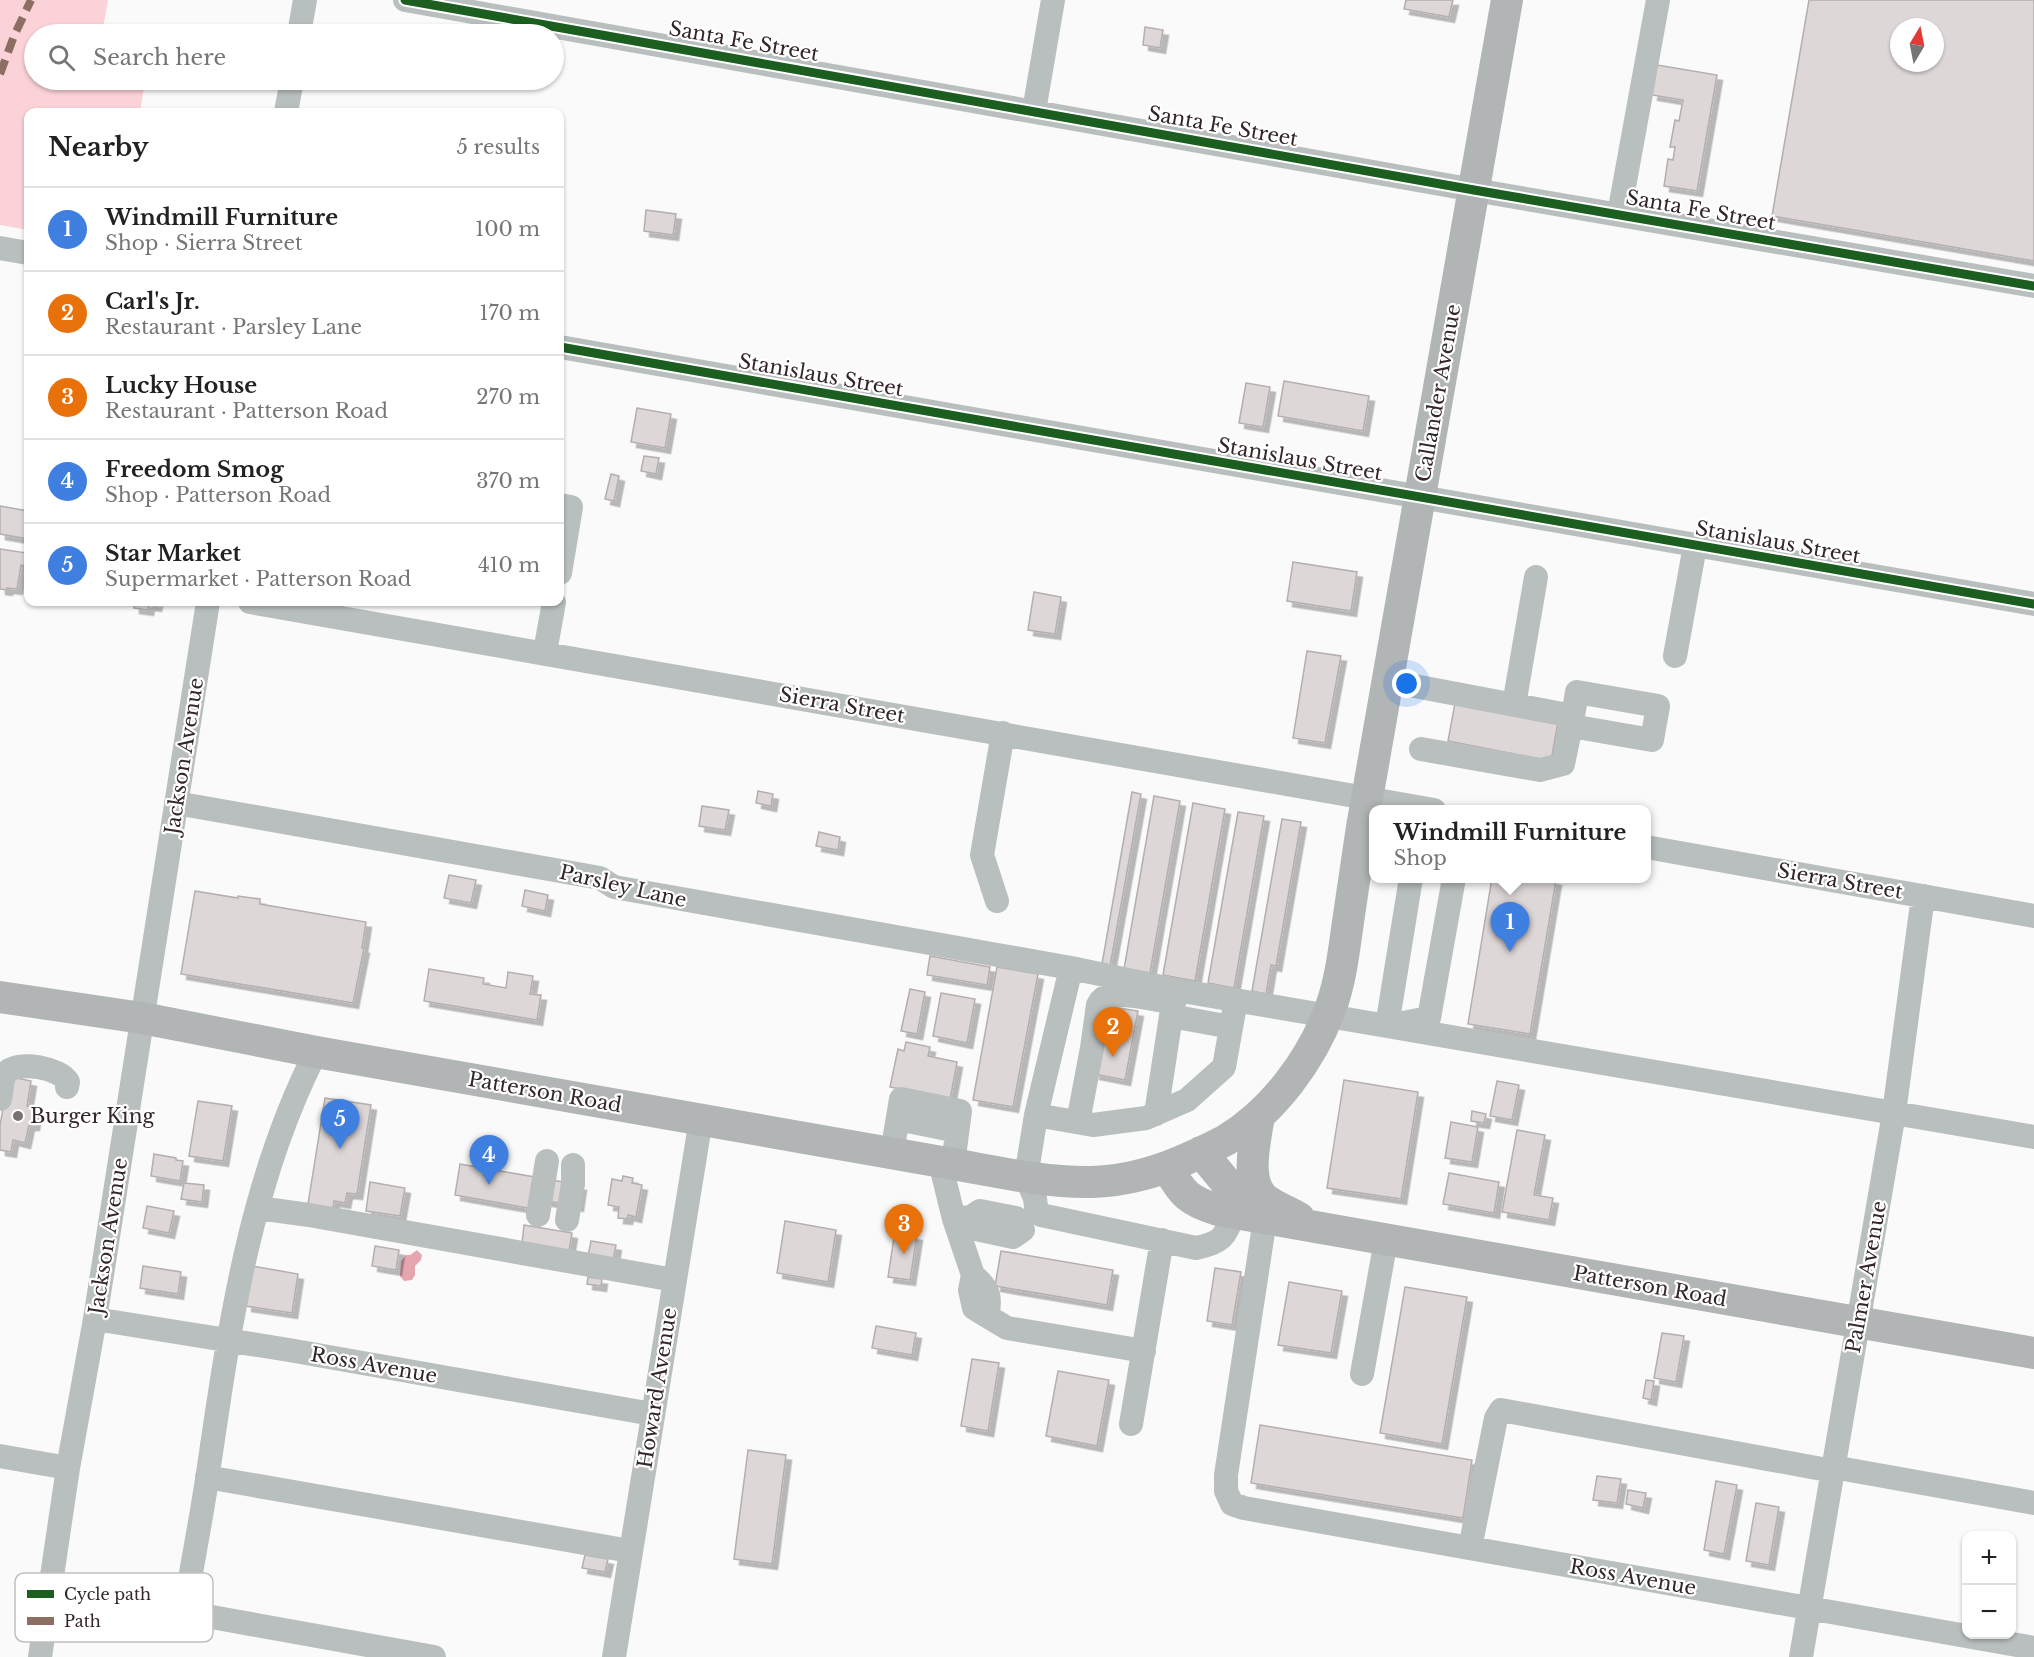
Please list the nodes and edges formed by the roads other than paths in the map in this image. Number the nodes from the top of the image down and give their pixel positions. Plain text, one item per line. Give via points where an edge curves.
1 (305, 0) edge
2 (405, 0) edge
3 (1053, 0) edge
4 (1506, 0) edge
5 (1658, 0) edge
6 (459, 5) edge
7 (535, 11) edge
8 (301, 24) edge
9 (290, 90) edge
10 (287, 108) edge
11 (1034, 111) junction
12 (1474, 190) junction
13 (1619, 214) junction
14 (0, 248) edge
15 (24, 252) edge
16 (2034, 286) edge
17 (564, 348) edge
18 (1419, 497) junction
19 (564, 506) edge
20 (1695, 546) junction
21 (564, 549) edge
22 (1536, 577) dead end
23 (2034, 604) edge
24 (207, 606) edge
25 (274, 606) edge
26 (553, 606) edge
27 (545, 652) junction
28 (1675, 656) dead end
29 (1388, 681) junction
30 (1514, 705) junction
31 (1004, 733) junction
32 (1421, 749) dead end
33 (1367, 798) junction
34 (176, 803) junction
35 (1406, 805) edge
36 (1651, 848) edge
37 (1411, 883) edge
38 (1453, 883) edge
39 (1923, 896) junction
40 (997, 901) dead end
41 (2034, 916) edge
42 (1071, 968) junction
43 (0, 997) edge
44 (1236, 1000) junction
45 (1173, 1010) junction
46 (1328, 1015) junction
47 (142, 1018) junction
48 (1386, 1026) junction
49 (1231, 1027) junction
50 (316, 1052) junction
51 (68, 1087) dead end
52 (0, 1099) edge
53 (1894, 1113) junction
54 (1156, 1114) junction
55 (1036, 1115) junction
56 (1259, 1115) junction
57 (701, 1119) junction
58 (1077, 1122) junction
59 (2034, 1137) edge
60 (1201, 1152) junction
61 (892, 1153) junction
62 (561, 1163) dead end
63 (946, 1163) junction
64 (1168, 1168) junction
65 (1026, 1177) junction
66 (1092, 1182) joint
67 (258, 1208) junction
68 (1234, 1213) junction
69 (553, 1218) dead end
70 (962, 1218) junction
71 (1265, 1219) junction
72 (1032, 1223) junction
73 (1319, 1228) junction
74 (1162, 1240) junction
75 (1386, 1240) junction
76 (674, 1280) junction
77 (95, 1319) junction
78 (1858, 1323) junction
79 (228, 1340) junction
80 (1144, 1351) junction
81 (2034, 1353) edge
82 (1362, 1374) dead end
83 (652, 1414) junction
84 (1131, 1424) dead end
85 (0, 1456) edge
86 (68, 1468) junction
87 (1833, 1469) junction
88 (207, 1477) junction
89 (2034, 1503) edge
90 (1470, 1548) junction
91 (630, 1551) junction
92 (52, 1573) edge
93 (191, 1573) edge
94 (1809, 1609) junction
95 (213, 1617) edge
96 (42, 1642) edge
97 (2034, 1648) edge
98 (40, 1657) edge
99 (434, 1657) edge
100 (614, 1657) edge
101 (1801, 1657) edge

1 - 8 street
2 - 6 street, Santa Fe Street
3 - 11 street
4 - 12 main road, Callander Avenue
5 - 13 street
6 - 7 street, Santa Fe Street
7 - 11 street, Santa Fe Street
9 - 10 street
11 - 12 street, Santa Fe Street
12 - 13 street, Santa Fe Street
12 - 18 main road, Callander Avenue
13 - 16 street, Santa Fe Street
14 - 15 street
17 - 18 street, Stanislaus Street
18 - 20 street, Stanislaus Street
18 - 29 main road, Callander Avenue
19 - 21 street via 571,507
20 - 23 street, Stanislaus Street
20 - 28 street
22 - 30 street
24 - 34 street, Jackson Avenue
25 - 27 street, Sierra Street
26 - 27 street
27 - 31 street, Sierra Street
29 - 30 street
29 - 33 main road, Callander Avenue
30 - 32 street via 1572,721 1563,764 1540,770
31 - 33 street, Sierra Street
31 - 40 street via 982,855
33 - 35 street, Sierra Street
33 - 46 main road, Callander Avenue via 1342,965
34 - 42 street, Parsley Lane via 600,878 614,887
34 - 47 street, Jackson Avenue
36 - 39 street, Sierra Street
37 - 48 street
38 - 48 street via 1429,1018
39 - 41 street, Sierra Street
39 - 53 street, Palmer Avenue
42 - 44 street, Parsley Lane
42 - 55 street
43 - 47 main road, Patterson Road
44 - 46 street, Parsley Lane
44 - 49 street
45 - 49 street
45 - 54 street
45 - 58 street via 1124,996 1101,1000
46 - 48 street, Parsley Lane
46 - 56 main road, Callander Avenue via 1301,1066
47 - 50 main road, Patterson Road
47 - 77 street, Jackson Avenue
48 - 53 street, Parsley Lane
49 - 54 street via 1224,1066 1187,1100
50 - 57 main road, Patterson Road
50 - 67 street via 297,1090
51 - 52 street via 68,1082 53,1070 18,1066 4,1076
53 - 59 street, Parsley Lane
53 - 78 street, Palmer Avenue
54 - 58 street via 1093,1125
55 - 58 street
55 - 65 street
56 - 60 main road, Callander Avenue via 1226,1140
56 - 73 main road via 1255,1182 1265,1199
57 - 61 main road, Patterson Road
57 - 76 street, Howard Avenue
60 - 64 main road, Callander Avenue
60 - 71 main road via 1235,1193
61 - 63 main road, Patterson Road
61 - 63 street via 901,1099 960,1111
62 - 69 street
63 - 65 main road, Patterson Road
63 - 70 street
64 - 66 main road, Callander Avenue via 1133,1178
64 - 68 main road, Patterson Road via 1179,1188 1196,1203
65 - 66 main road, Patterson Road
65 - 72 street via 1035,1198
67 - 76 street
67 - 79 street
68 - 71 main road, Patterson Road
68 - 74 street via 1226,1236 1211,1245 1196,1248
70 - 72 street via 980,1211
70 - 80 street via 973,1275 970,1290 974,1308 1007,1328
71 - 73 main road, Patterson Road
71 - 90 street, Ross Avenue via 1226,1475 1226,1491 1232,1504
72 - 74 street
73 - 75 main road, Patterson Road
74 - 80 street
75 - 78 main road, Patterson Road
75 - 82 street
76 - 83 street, Howard Avenue
77 - 79 street, Ross Avenue
77 - 86 street, Jackson Avenue
78 - 81 main road, Patterson Road
78 - 87 street, Palmer Avenue
79 - 83 street, Ross Avenue
79 - 88 street
80 - 84 street
83 - 91 street, Howard Avenue
85 - 86 street
86 - 92 street, Jackson Avenue
87 - 89 street
87 - 90 street via 1501,1410 1496,1418
87 - 94 street, Palmer Avenue
88 - 91 street
88 - 93 street
90 - 94 street, Ross Avenue
91 - 100 street, Howard Avenue
94 - 97 street, Ross Avenue
94 - 101 street, Palmer Avenue
95 - 99 street
96 - 98 street, Jackson Avenue

